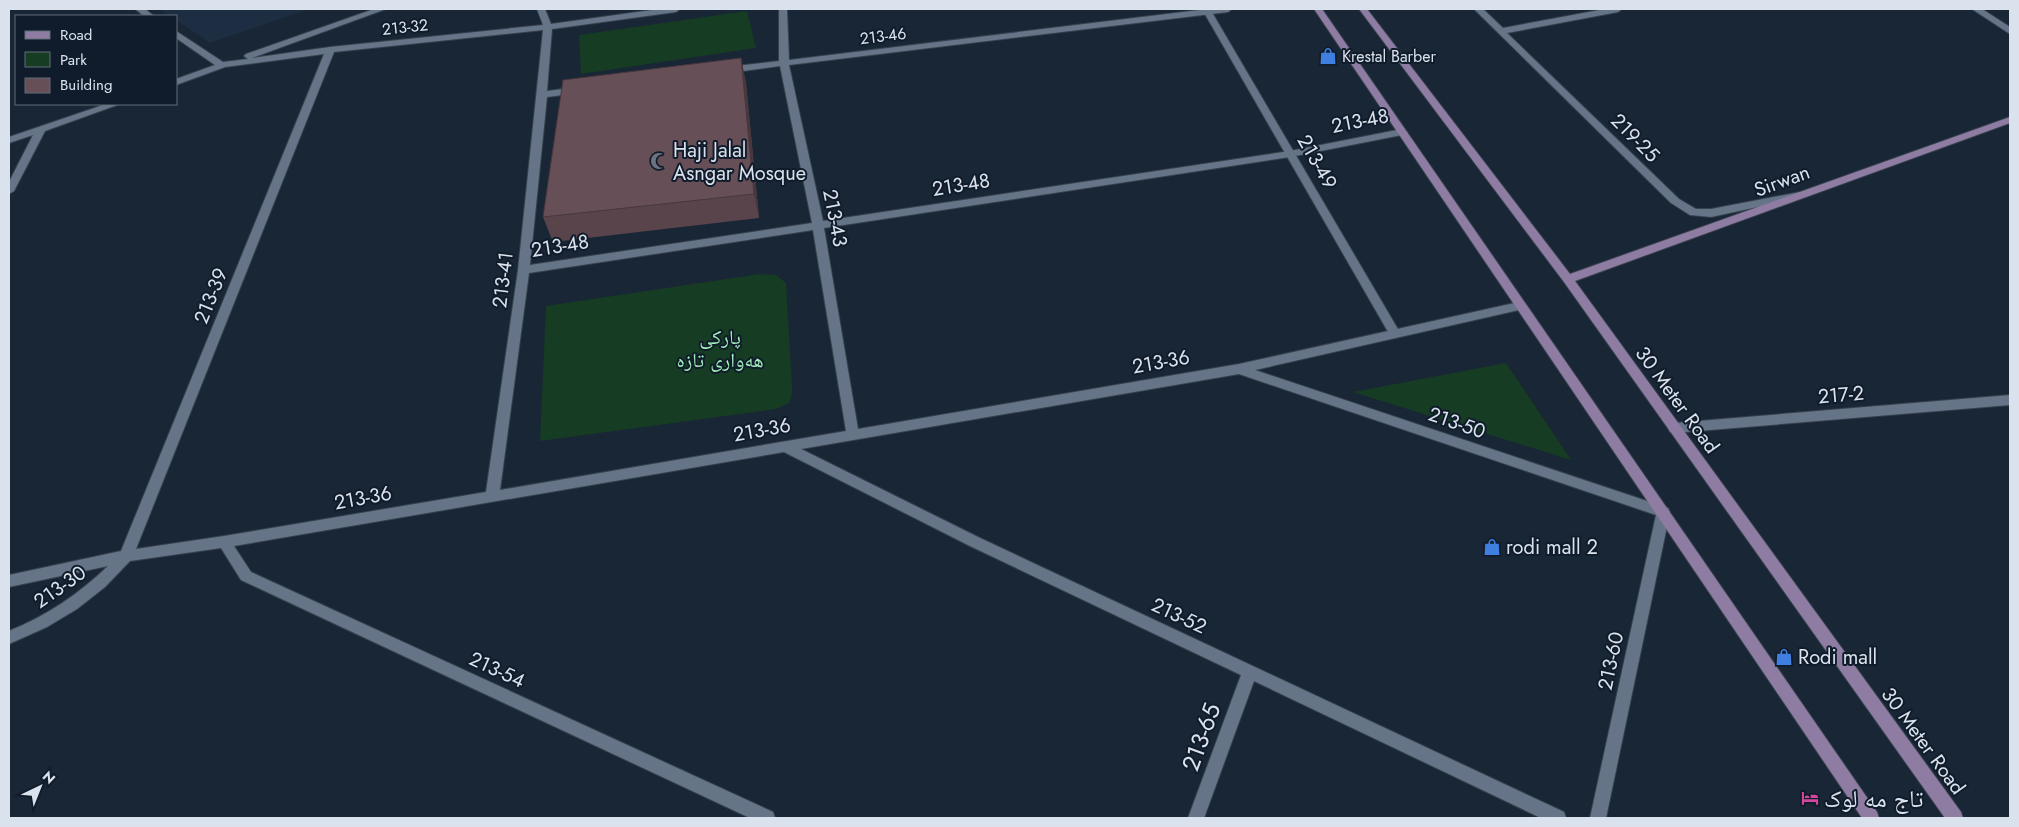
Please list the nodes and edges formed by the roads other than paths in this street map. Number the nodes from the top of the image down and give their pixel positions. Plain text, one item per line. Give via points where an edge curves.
1 (382, 9) edge
2 (541, 9) edge
3 (676, 9) edge
4 (783, 9) edge
5 (1228, 9) edge
6 (1318, 9) edge
7 (1363, 9) edge
8 (1478, 9) edge
9 (1618, 9) edge
10 (1976, 9) edge
11 (1207, 10) edge
12 (548, 27) junction
13 (1501, 31) junction
14 (2010, 31) edge
15 (178, 35) edge
16 (330, 50) junction
17 (784, 63) junction
18 (222, 65) junction
19 (716, 72) edge
20 (178, 81) edge
21 (590, 89) edge
22 (542, 95) junction
23 (112, 105) edge
24 (2010, 120) edge
25 (41, 130) junction
26 (1402, 132) junction
27 (9, 140) edge
28 (1290, 154) junction
29 (9, 190) edge
30 (1800, 195) junction
31 (818, 225) junction
32 (524, 270) junction
33 (1568, 279) junction
34 (1519, 306) junction
35 (1395, 334) junction
36 (1238, 369) junction
37 (2010, 400) edge
38 (1674, 428) junction
39 (853, 435) junction
40 (784, 446) junction
41 (492, 496) junction
42 (1662, 512) junction
43 (224, 542) junction
44 (126, 556) junction
45 (9, 581) edge
46 (9, 638) edge
47 (1250, 672) junction
48 (767, 818) edge
49 (1196, 818) edge
50 (1558, 818) edge
51 (1598, 818) edge
52 (1871, 818) edge
53 (1955, 818) edge

1 - 18 street
2 - 12 street, 213-41
3 - 12 street, 213-32
4 - 17 street, 213-43
5 - 11 street, 213-46
6 - 26 main road
7 - 33 main road, 30 Meter Road
8 - 13 street, 219-25
9 - 13 street
10 - 14 street
11 - 17 street, 213-46
11 - 28 street, 213-49
12 - 16 street, 213-32
12 - 22 street, 213-41
13 - 30 street, 219-25 via 1675,201 1694,212 1711,213
15 - 18 street
16 - 18 street, 213-32
16 - 44 street, 213-39
17 - 19 street, 213-46
17 - 31 street, 213-43
18 - 20 street
21 - 22 street
22 - 32 street, 213-41
23 - 25 street
24 - 30 main road, Sirwan
25 - 27 street
25 - 29 street
26 - 28 street, 213-48
26 - 34 main road
28 - 31 street, 213-48
28 - 35 street, 213-49
30 - 33 main road, Sirwan
31 - 32 street, 213-48
31 - 39 street, 213-43
32 - 41 street, 213-41
33 - 38 main road, 30 Meter Road
34 - 35 street, 213-36
34 - 42 main road
35 - 36 street, 213-36
36 - 39 street, 213-36
36 - 42 street, 213-50
37 - 38 street, 217-2
38 - 53 main road, 30 Meter Road
39 - 40 street, 213-36
40 - 41 street, 213-36
40 - 47 street, 213-52 via 975,542
41 - 43 street, 213-36
42 - 51 street, 213-60
42 - 52 main road
43 - 44 street, 213-36
43 - 48 street, 213-54 via 246,576
44 - 45 street, 213-36
44 - 46 street, 213-30 via 87,596 34,628
47 - 49 street, 213-65
47 - 50 street, 213-52

